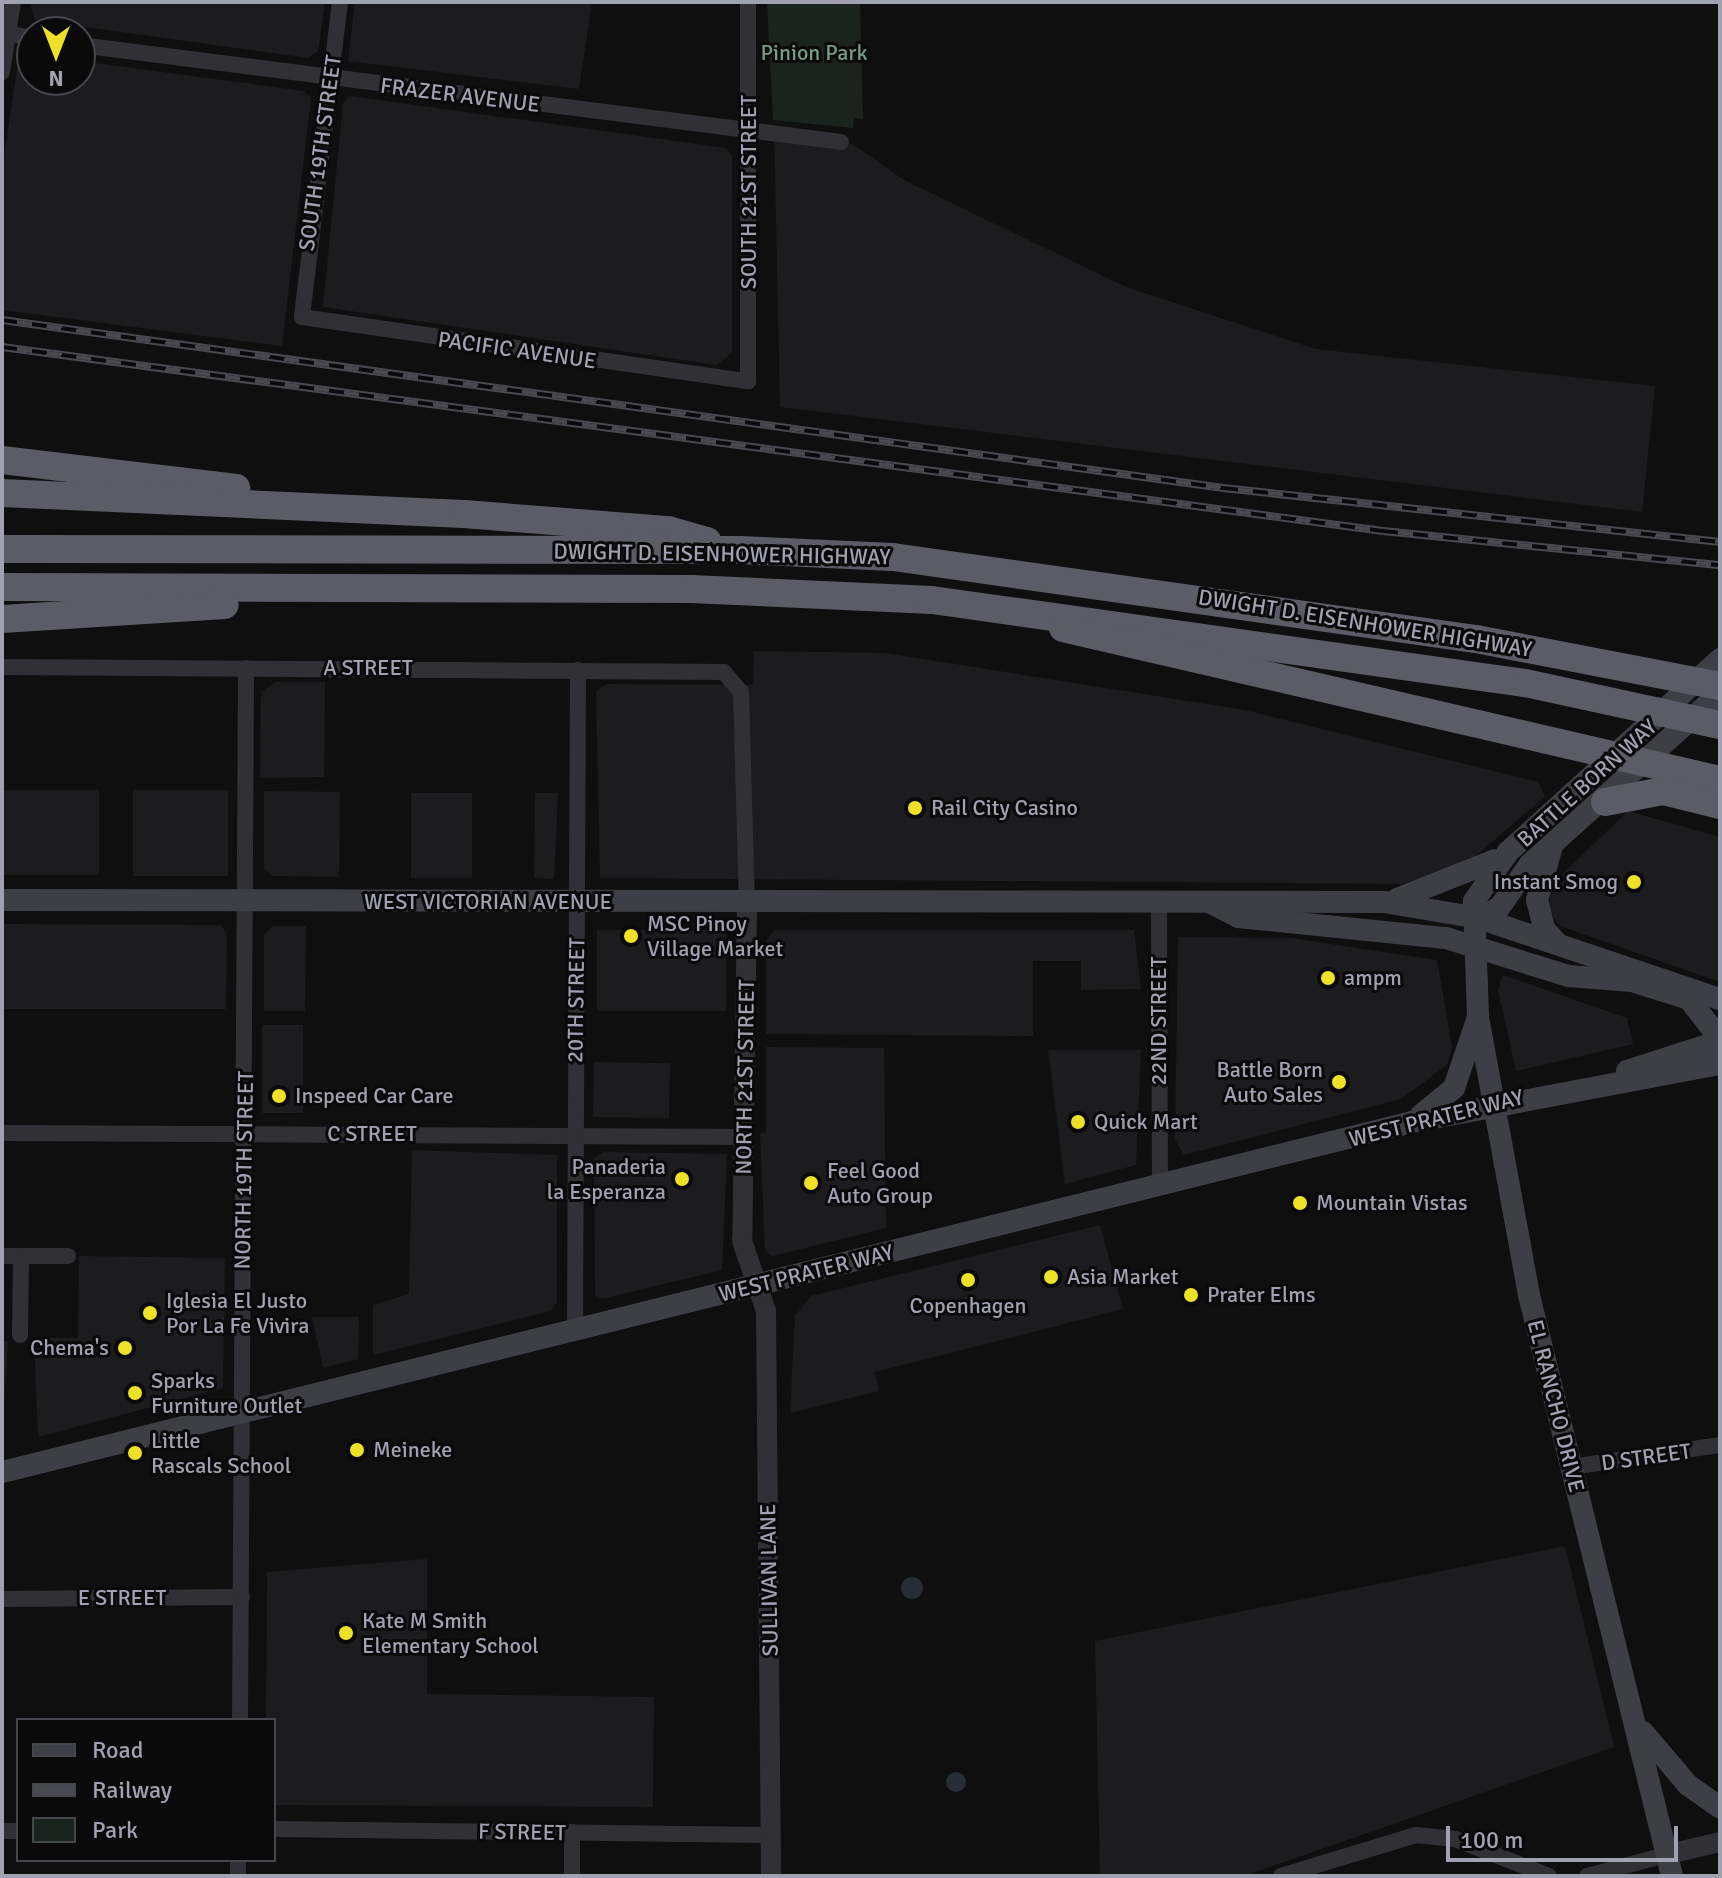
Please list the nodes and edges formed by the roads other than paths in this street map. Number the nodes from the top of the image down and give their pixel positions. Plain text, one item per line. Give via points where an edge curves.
1 (13, 2) edge
2 (340, 2) edge
3 (748, 2) edge
4 (5, 34) edge
5 (96, 47) edge
6 (2, 72) edge
7 (330, 79) junction
8 (749, 133) junction
9 (841, 142) dead end
10 (300, 304) joint
11 (748, 381) joint
12 (2, 460) edge
13 (2, 493) edge
14 (337, 508) junction
15 (2, 549) edge
16 (739, 550) junction
17 (2, 587) edge
18 (360, 587) junction
19 (1018, 609) junction
20 (2, 619) edge
21 (1720, 659) edge
22 (1646, 660) junction
23 (2, 667) edge
24 (246, 668) junction
25 (1720, 668) edge
26 (578, 670) junction
27 (733, 677) joint
28 (1720, 686) edge
29 (1720, 693) edge
30 (1670, 713) junction
31 (1720, 725) edge
32 (1720, 738) edge
33 (1710, 777) edge
34 (1605, 802) junction
35 (1720, 805) edge
36 (1553, 845) junction
37 (1508, 852) junction
38 (2, 900) edge
39 (246, 901) junction
40 (577, 902) junction
41 (1384, 902) junction
42 (747, 903) junction
43 (1159, 904) junction
44 (1213, 904) junction
45 (1476, 931) junction
46 (1558, 944) junction
47 (1720, 999) edge
48 (1478, 1016) junction
49 (1720, 1040) edge
50 (1720, 1064) edge
51 (1612, 1080) junction
52 (1493, 1103) junction
53 (1412, 1122) junction
54 (2, 1133) edge
55 (245, 1134) junction
56 (576, 1135) junction
57 (743, 1137) junction
58 (1160, 1186) junction
59 (2, 1256) edge
60 (21, 1256) junction
61 (68, 1256) dead end
62 (757, 1285) junction
63 (575, 1330) junction
64 (20, 1335) dead end
65 (243, 1412) junction
66 (1720, 1445) edge
67 (1571, 1467) junction
68 (2, 1472) edge
69 (242, 1597) junction
70 (2, 1599) edge
71 (240, 1718) edge
72 (1639, 1728) junction
73 (1720, 1807) edge
74 (276, 1829) edge
75 (572, 1832) junction
76 (771, 1835) junction
77 (1720, 1842) edge
78 (1671, 1865) edge
79 (572, 1876) edge
80 (771, 1876) edge
81 (1281, 1876) edge
82 (1549, 1876) edge
83 (1587, 1876) edge

1 - 4 street
2 - 7 street, SOUTH 19TH STREET
3 - 8 street, SOUTH 21ST STREET
4 - 6 street
5 - 7 street, FRAZER AVENUE
7 - 8 street, FRAZER AVENUE
7 - 10 street, SOUTH 19TH STREET
8 - 9 street, FRAZER AVENUE
8 - 11 street, SOUTH 21ST STREET
10 - 11 street, PACIFIC AVENUE via 302,317 316,322
12 - 14 highway via 298,494
13 - 14 highway
14 - 16 highway via 668,530
15 - 16 highway, DWIGHT D. EISENHOWER HIGHWAY
16 - 22 highway, DWIGHT D. EISENHOWER HIGHWAY via 1013,569
17 - 18 highway, DWIGHT D. EISENHOWER HIGHWAY
18 - 19 highway, DWIGHT D. EISENHOWER HIGHWAY via 782,590
18 - 20 highway via 260,603
19 - 30 highway, DWIGHT D. EISENHOWER HIGHWAY via 1589,695
19 - 33 highway via 1088,638
21 - 37 main road, BATTLE BORN WAY
22 - 25 highway
22 - 28 highway, DWIGHT D. EISENHOWER HIGHWAY
23 - 24 street, A STREET
24 - 26 street, A STREET
24 - 39 street, NORTH 19TH STREET
26 - 27 street, A STREET
26 - 40 street, 20TH STREET
27 - 42 street, NORTH 21ST STREET via 741,692
29 - 34 main road, BATTLE BORN WAY
30 - 31 highway, DWIGHT D. EISENHOWER HIGHWAY
30 - 32 highway
34 - 35 highway via 1663,791
34 - 36 main road, BATTLE BORN WAY
36 - 45 main road, BATTLE BORN WAY
36 - 46 main road via 1537,900 1544,929
37 - 41 main road via 1450,884
37 - 45 main road, BATTLE BORN WAY via 1474,901
38 - 39 main road, WEST VICTORIAN AVENUE
39 - 40 main road, WEST VICTORIAN AVENUE
39 - 55 street, NORTH 19TH STREET
40 - 42 main road, WEST VICTORIAN AVENUE
40 - 56 street, 20TH STREET
41 - 44 main road, WEST VICTORIAN AVENUE
41 - 45 main road, WEST VICTORIAN AVENUE
42 - 43 main road, WEST VICTORIAN AVENUE
42 - 57 street, NORTH 21ST STREET
43 - 44 main road, WEST VICTORIAN AVENUE
43 - 58 street, 22ND STREET
44 - 45 main road, WEST VICTORIAN AVENUE via 1238,917
45 - 46 main road, WEST VICTORIAN AVENUE
45 - 48 main road, EL RANCHO DRIVE
45 - 49 main road, WEST VICTORIAN AVENUE via 1569,976 1632,981 1689,999
46 - 47 main road, WEST VICTORIAN AVENUE
48 - 52 main road, EL RANCHO DRIVE
48 - 53 main road via 1454,1088
49 - 51 main road, WEST PRATER WAY via 1639,1063
50 - 51 main road, WEST PRATER WAY
51 - 52 main road, WEST PRATER WAY
52 - 53 main road, WEST PRATER WAY
52 - 67 main road, EL RANCHO DRIVE
53 - 58 main road, WEST PRATER WAY
54 - 55 street, C STREET
55 - 56 street, C STREET
55 - 65 street, NORTH 19TH STREET
56 - 57 street, C STREET
56 - 63 street, 20TH STREET
57 - 62 street, NORTH 21ST STREET via 742,1241
58 - 62 main road, WEST PRATER WAY
59 - 60 street
60 - 61 street
60 - 64 street
62 - 63 main road, WEST PRATER WAY
62 - 76 street, SULLIVAN LANE via 766,1311
63 - 65 main road, WEST PRATER WAY
65 - 68 main road, WEST PRATER WAY
65 - 69 street, NORTH 19TH STREET
66 - 67 street, D STREET
67 - 72 main road, EL RANCHO DRIVE
69 - 70 street, E STREET
69 - 71 street, NORTH 19TH STREET
72 - 73 main road via 1688,1785
72 - 78 main road, EL RANCHO DRIVE
74 - 75 street, F STREET
75 - 76 street, F STREET
75 - 79 street
76 - 80 street, SULLIVAN LANE
77 - 78 street
78 - 83 street
81 - 82 street via 1416,1835 1455,1839

